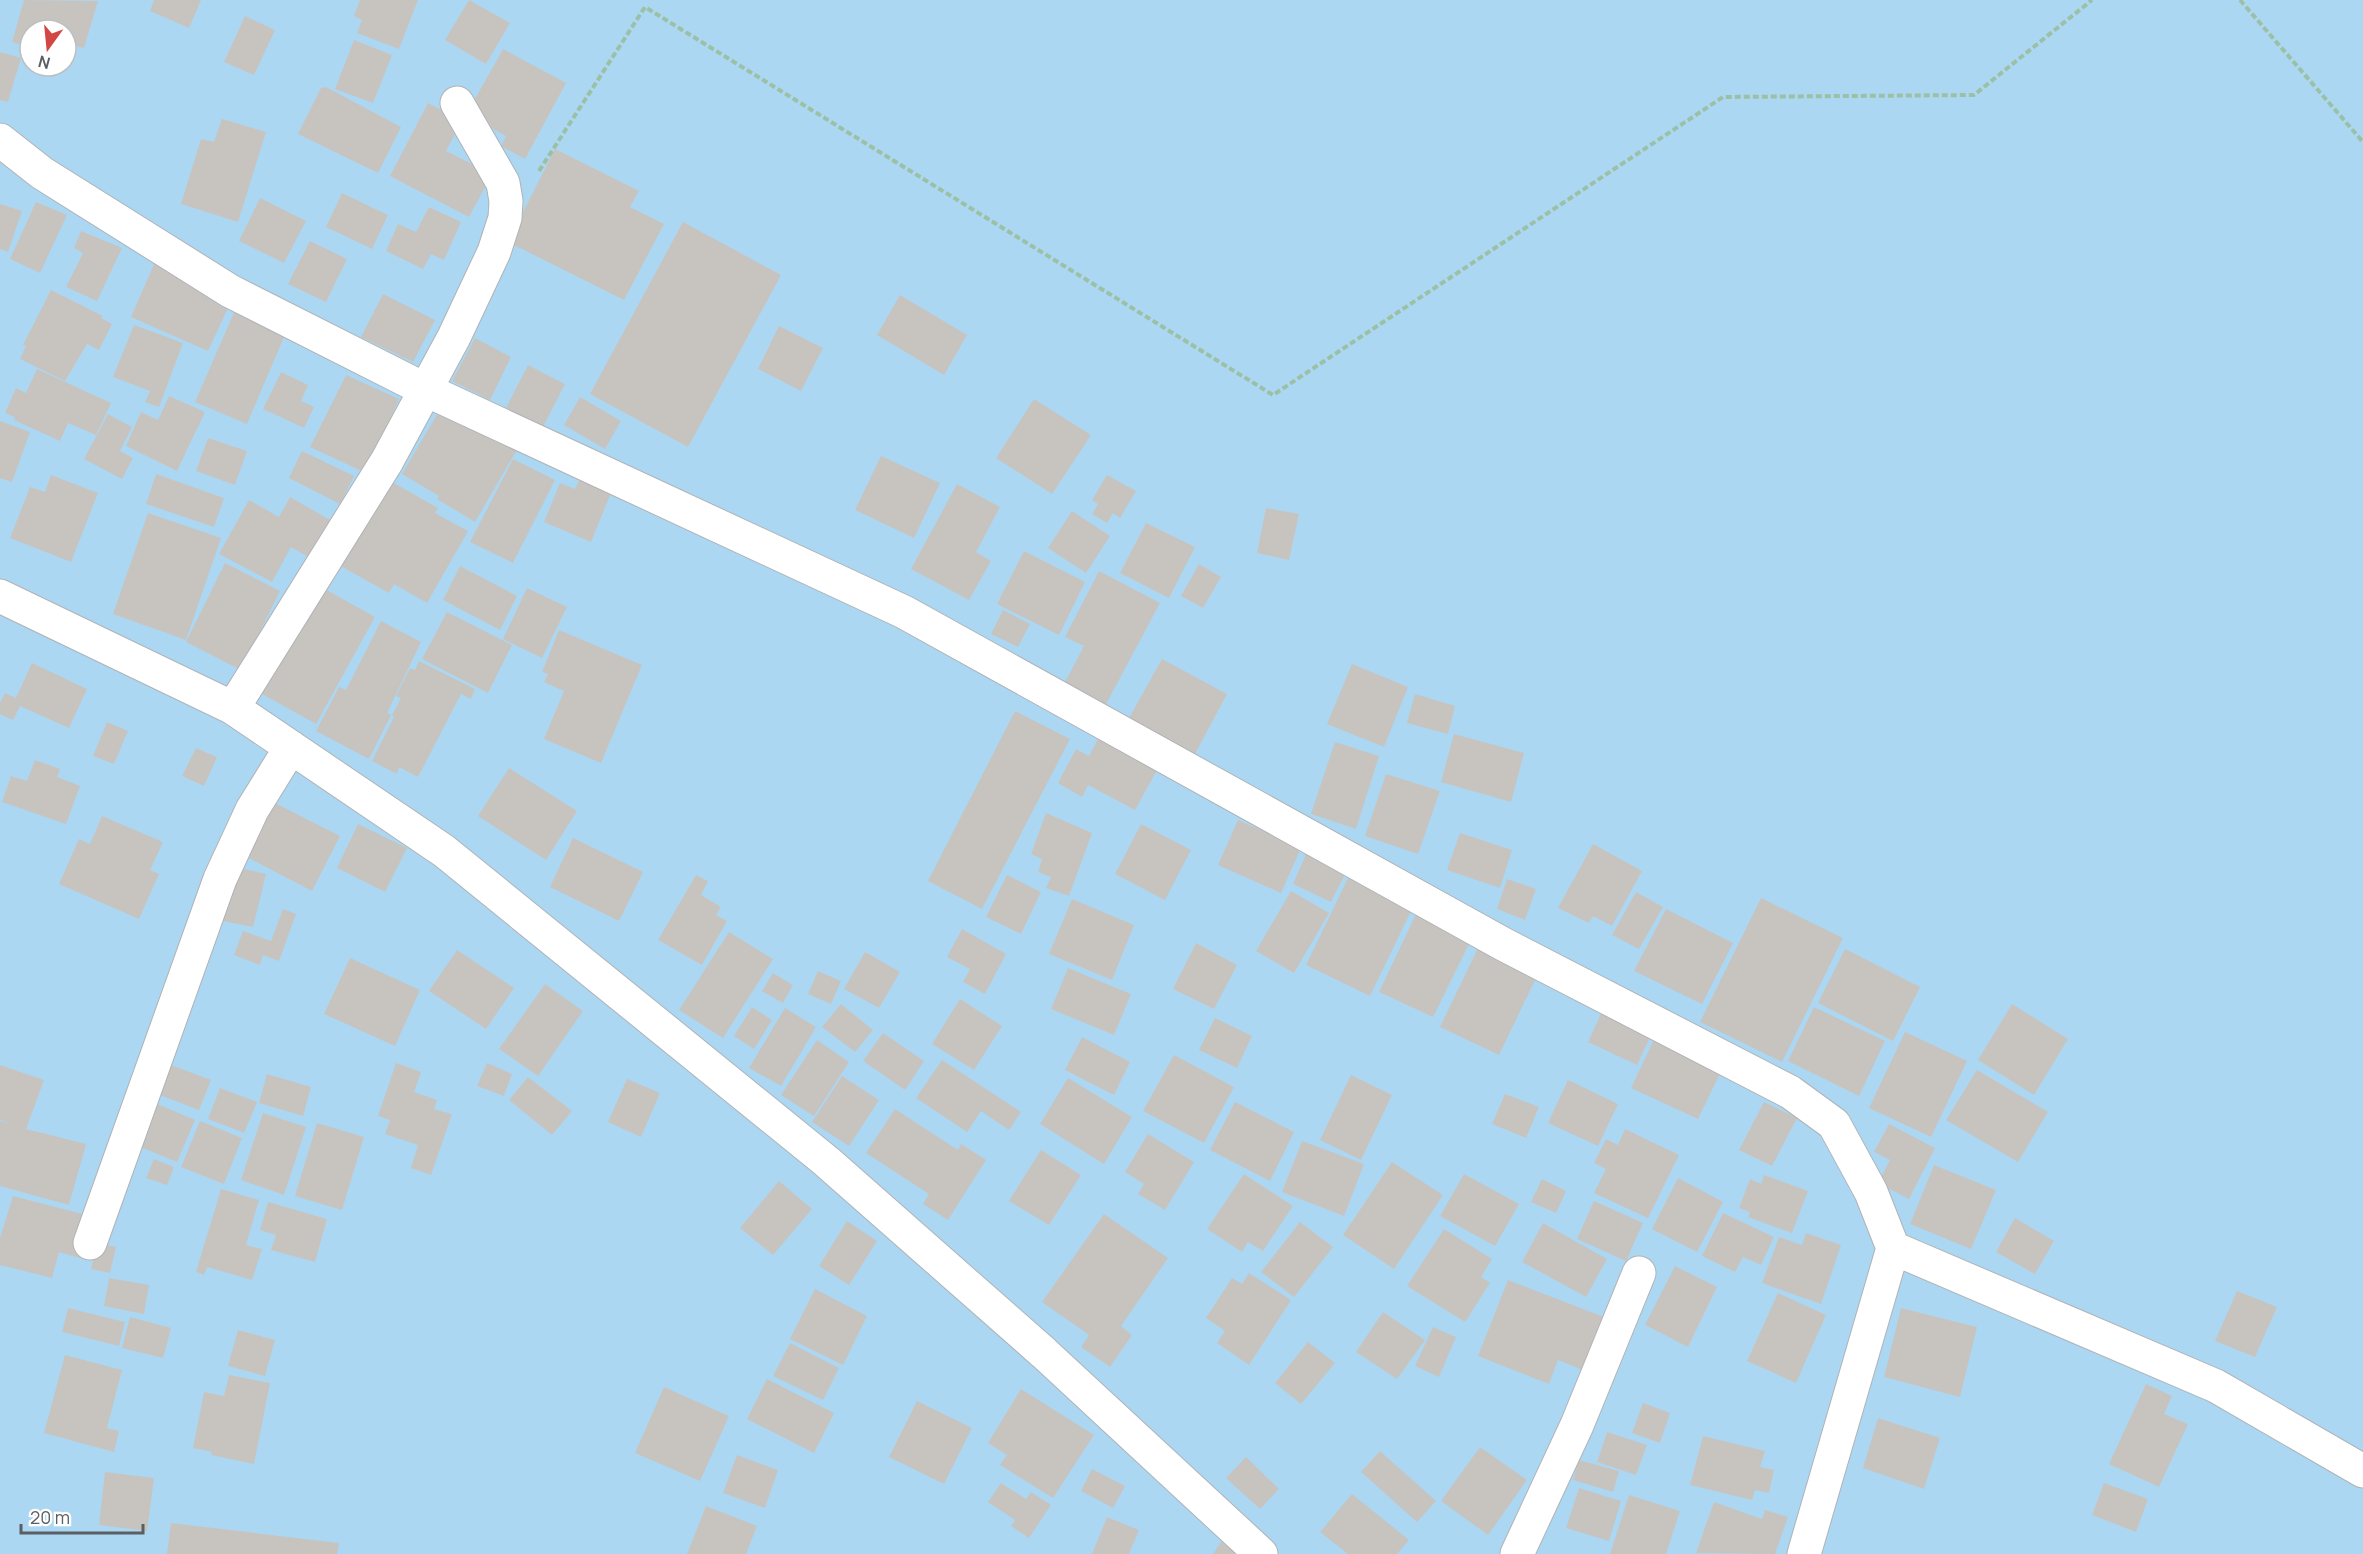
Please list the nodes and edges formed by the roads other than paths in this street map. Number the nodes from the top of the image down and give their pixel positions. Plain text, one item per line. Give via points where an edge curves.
1 (457, 103) dead end
2 (0, 140) edge
3 (426, 390) junction
4 (0, 596) edge
5 (233, 708) junction
6 (291, 747) junction
7 (90, 1243) dead end
8 (1893, 1248) junction
9 (1639, 1273) dead end
10 (2363, 1471) edge
11 (1261, 1554) edge
12 (1517, 1554) edge
13 (1804, 1554) edge

1 - 3 street via 503,183 505,218 474,297
2 - 3 street via 42,173 230,291
3 - 5 street via 387,461
3 - 8 street via 904,612 1503,944 1790,1092 1834,1124 1871,1192
4 - 5 street
5 - 6 street
6 - 7 street via 252,810 220,879
6 - 11 street via 444,851 826,1161 1044,1353
8 - 10 street via 2216,1386
8 - 13 street
9 - 12 street via 1577,1425

